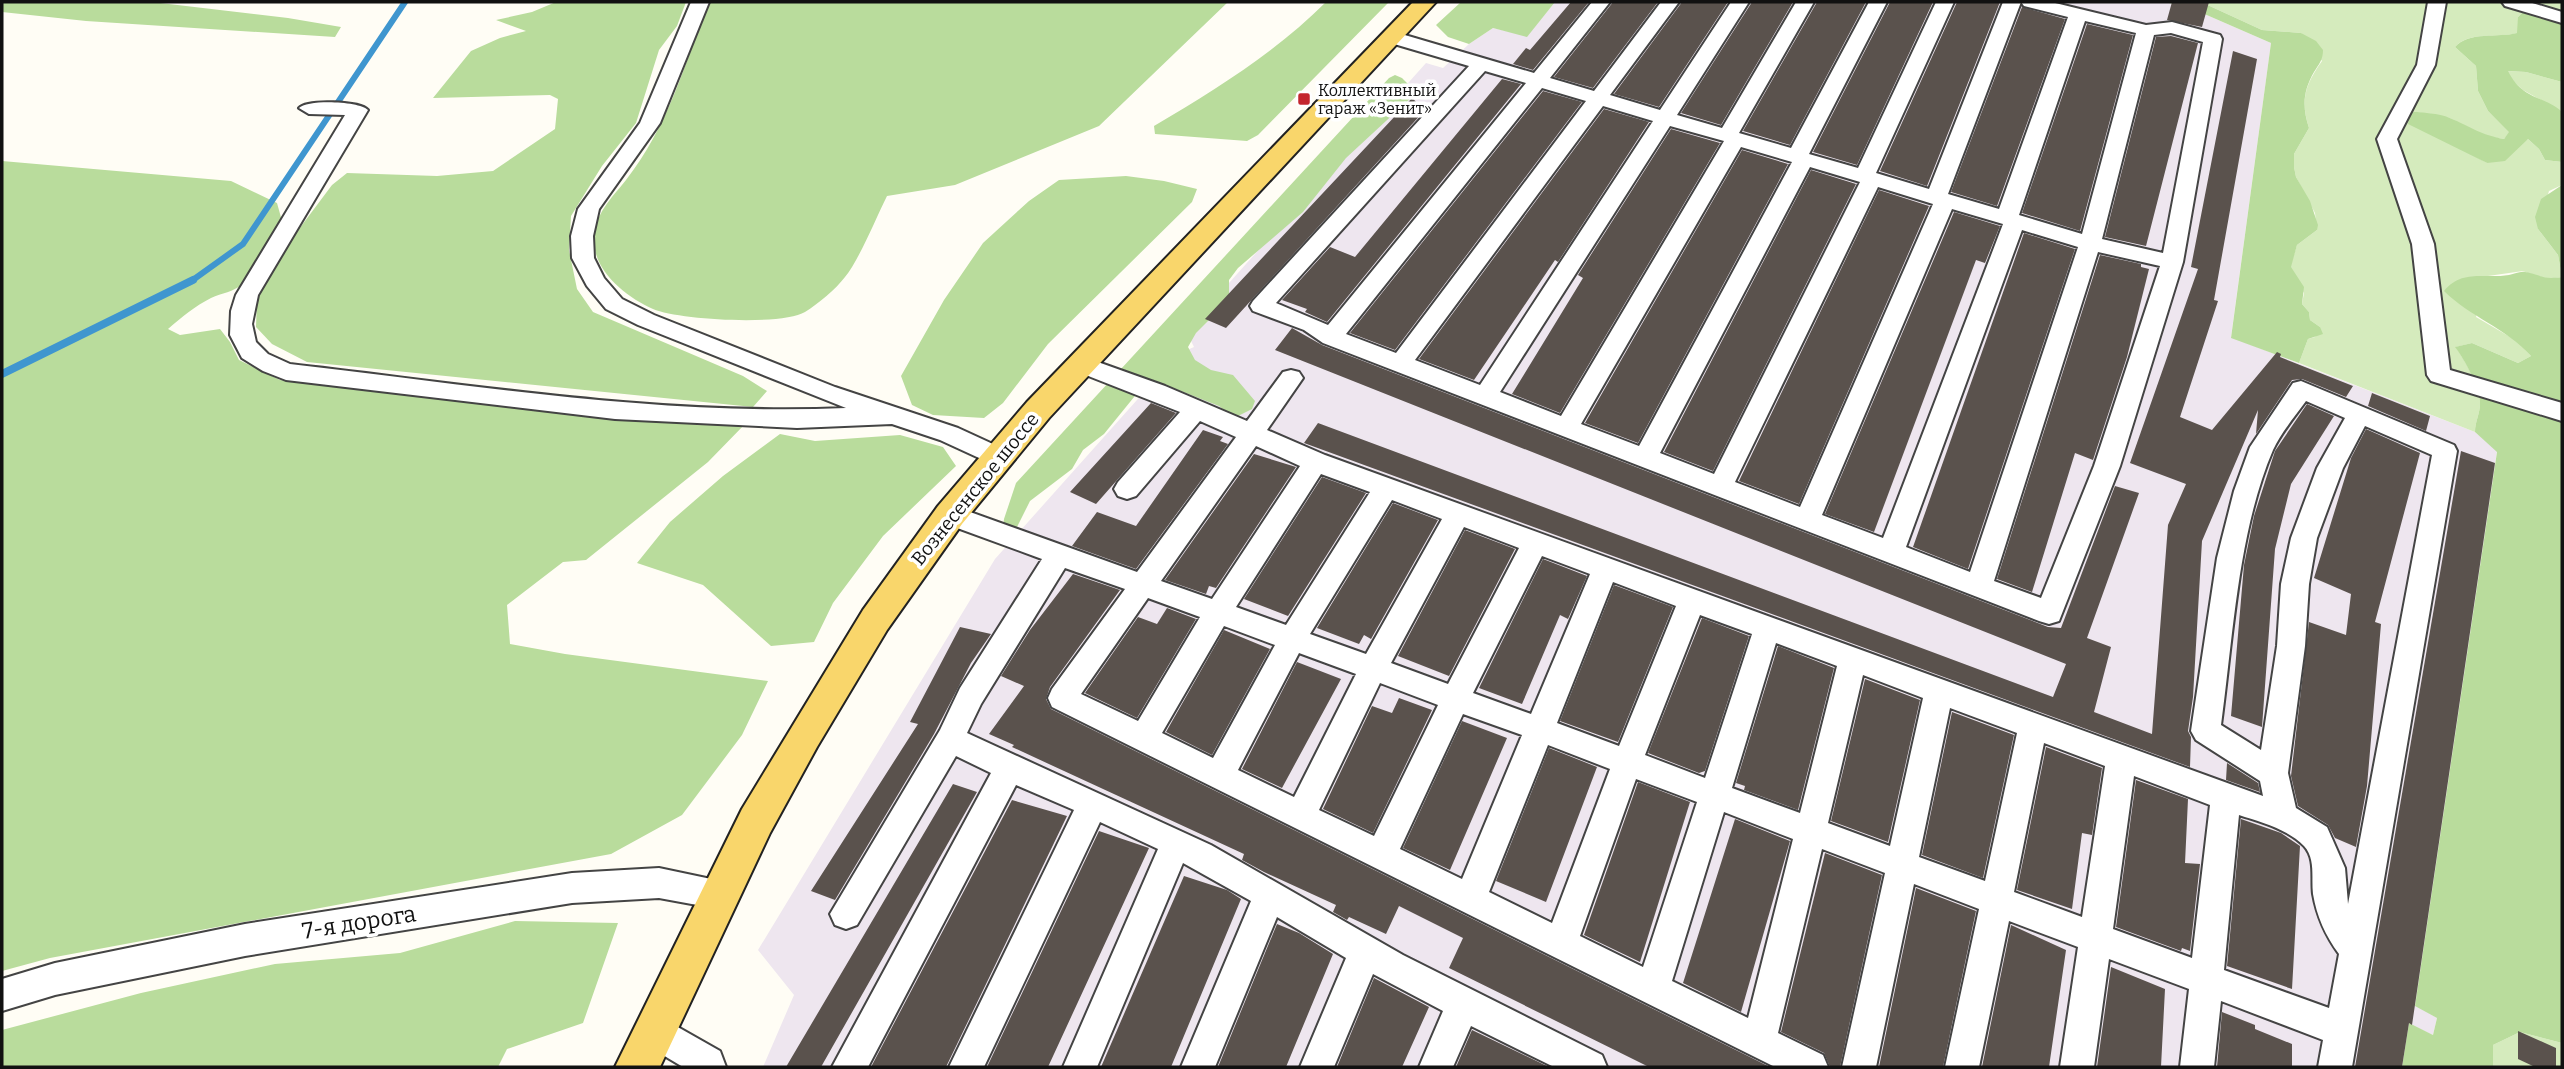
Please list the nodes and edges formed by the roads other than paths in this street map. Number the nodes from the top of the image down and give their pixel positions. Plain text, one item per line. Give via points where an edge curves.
1 (700, 2) edge
2 (1425, 2) edge
3 (1601, 2) edge
4 (1670, 2) edge
5 (1740, 2) edge
6 (1805, 2) edge
7 (1878, 2) edge
8 (1945, 2) edge
9 (2012, 2) edge
10 (2030, 2) edge
11 (2437, 2) edge
12 (2511, 2) edge
13 (2078, 14) junction
14 (2562, 18) edge
15 (2146, 30) junction
16 (1391, 37) junction
17 (1481, 64) junction
18 (1539, 81) junction
19 (1599, 99) junction
20 (309, 108) dead end
21 (1667, 118) junction
22 (1731, 137) junction
23 (1800, 158) junction
24 (1868, 178) junction
25 (1940, 199) junction
26 (2011, 220) junction
27 (2090, 243) junction
28 (2172, 262) junction
29 (1331, 337) junction
30 (1401, 363) junction
31 (1081, 364) junction
32 (1291, 378) dead end
33 (1485, 396) junction
34 (1196, 410) junction
35 (2562, 412) edge
36 (894, 415) junction
37 (2359, 415) junction
38 (1567, 427) junction
39 (1251, 434) junction
40 (999, 457) junction
41 (1645, 457) junction
42 (1316, 462) junction
43 (1720, 486) junction
44 (1386, 488) junction
45 (1127, 489) dead end
46 (1458, 514) junction
47 (950, 515) junction
48 (1807, 520) junction
49 (1535, 543) junction
50 (1891, 552) junction
51 (1059, 555) junction
52 (1605, 569) junction
53 (1142, 585) junction
54 (1979, 586) junction
55 (1692, 601) junction
56 (1218, 612) junction
57 (1767, 629) junction
58 (1292, 639) junction
59 (1853, 659) junction
60 (1373, 669) junction
61 (1939, 692) junction
62 (1455, 699) junction
63 (2033, 726) junction
64 (1539, 729) junction
65 (1144, 738) junction
66 (950, 739) junction
67 (2121, 759) junction
68 (1627, 762) junction
69 (1009, 769) junction
70 (2273, 773) junction
71 (1220, 775) junction
72 (1714, 795) junction
73 (2226, 797) junction
74 (1093, 804) junction
75 (1301, 815) junction
76 (2283, 816) junction
77 (1810, 831) junction
78 (1176, 843) junction
79 (1381, 855) junction
80 (1902, 865) junction
81 (719, 894) junction
82 (1270, 894) junction
83 (1470, 899) junction
84 (1996, 900) junction
85 (846, 914) dead end
86 (2095, 937) junction
87 (1561, 944) junction
88 (2356, 951) junction
89 (1365, 952) junction
90 (2205, 978) junction
91 (1652, 990) junction
92 (2, 995) edge
93 (1464, 1003) junction
94 (2341, 1030) junction
95 (1759, 1041) junction
96 (640, 1056) edge
97 (709, 1067) edge
98 (849, 1067) edge
99 (965, 1067) edge
100 (1080, 1067) edge
101 (1198, 1067) edge
102 (1317, 1067) edge
103 (1436, 1067) edge
104 (1590, 1067) edge
105 (1811, 1067) edge
106 (1859, 1067) edge
107 (1962, 1067) edge
108 (2077, 1067) edge
109 (2197, 1067) edge
110 (2335, 1067) edge

1 - 36 street via 650,122 589,209 582,236 583,258 614,304 814,388
2 - 16 main road, Вознесенское шоссе
3 - 18 street
4 - 19 street
5 - 21 street
6 - 22 lane
7 - 23 street
8 - 24 street
9 - 25 street
10 - 13 street
11 - 35 street via 2426,65 2387,139 2423,244 2440,375
12 - 14 street
13 - 15 street
13 - 26 street
15 - 27 street
15 - 28 street via 2172,27 2213,39
16 - 17 street
16 - 31 main road, Вознесенское шоссе
17 - 18 street
17 - 29 street via 1261,306
18 - 19 street
18 - 29 street
19 - 21 street
19 - 30 street
20 - 36 street via 358,110 247,295 239,320 244,344 260,362 286,372 615,410 797,419
21 - 22 street
21 - 33 street
22 - 23 street
22 - 38 street
23 - 24 street
23 - 41 street
24 - 25 street
24 - 43 street
25 - 26 street
25 - 48 street
26 - 27 street
26 - 50 street
27 - 28 street
27 - 54 street
28 - 54 street via 2107,466 2049,613
29 - 30 street
30 - 33 street
31 - 34 street
31 - 40 main road, Вознесенское шоссе
32 - 39 street
33 - 38 street
34 - 39 street
34 - 45 street
36 - 40 street
37 - 70 street via 2330,468 2304,538 2294,584 2291,646
37 - 70 street via 2301,389 2262,447 2246,491 2206,731
37 - 88 street via 2445,450
38 - 41 street
39 - 42 street
39 - 53 street
40 - 47 main road, Вознесенское шоссе
41 - 43 street
42 - 44 street
42 - 56 street
43 - 48 street
44 - 46 street
44 - 58 street
46 - 49 street
46 - 60 street
47 - 51 street
47 - 81 main road, Вознесенское шоссе via 875,621 804,736
48 - 50 street
49 - 52 street
49 - 62 street
50 - 54 street
51 - 53 street
51 - 66 street via 970,697
52 - 55 street
52 - 64 street
53 - 56 street
53 - 65 street via 1062,698
55 - 57 street
55 - 68 street
56 - 58 street
56 - 65 street
57 - 59 street
57 - 72 lane
58 - 60 street
58 - 71 street
59 - 61 street
59 - 77 lane
60 - 62 street
60 - 75 street
61 - 63 street
61 - 80 street
62 - 64 lane
62 - 79 street
63 - 67 street
63 - 84 street
64 - 68 lane
64 - 83 street
65 - 71 street
66 - 69 street
66 - 85 street
67 - 73 street
67 - 86 street
68 - 72 lane
68 - 87 street
69 - 74 street
69 - 98 street
70 - 76 street
71 - 75 street
72 - 77 lane
72 - 91 lane
73 - 76 street
73 - 90 lane
74 - 78 street
74 - 99 street
75 - 79 street
76 - 88 street via 2316,837 2329,868 2337,925
77 - 80 lane
77 - 95 lane
78 - 82 street
78 - 100 street
79 - 83 street
80 - 84 lane
80 - 106 street
81 - 92 street, 7-я дорога via 659,883 572,888 245,940 55,979
81 - 96 main road, Вознесенское шоссе
82 - 89 street
82 - 101 street
83 - 87 street
84 - 86 lane
84 - 107 street
86 - 90 lane
86 - 108 street
87 - 91 street
88 - 94 street
89 - 93 street
89 - 102 street
90 - 94 lane
90 - 109 lane
91 - 95 street
93 - 103 street
93 - 104 street
94 - 110 street
95 - 105 street
96 - 97 street via 687,1049

